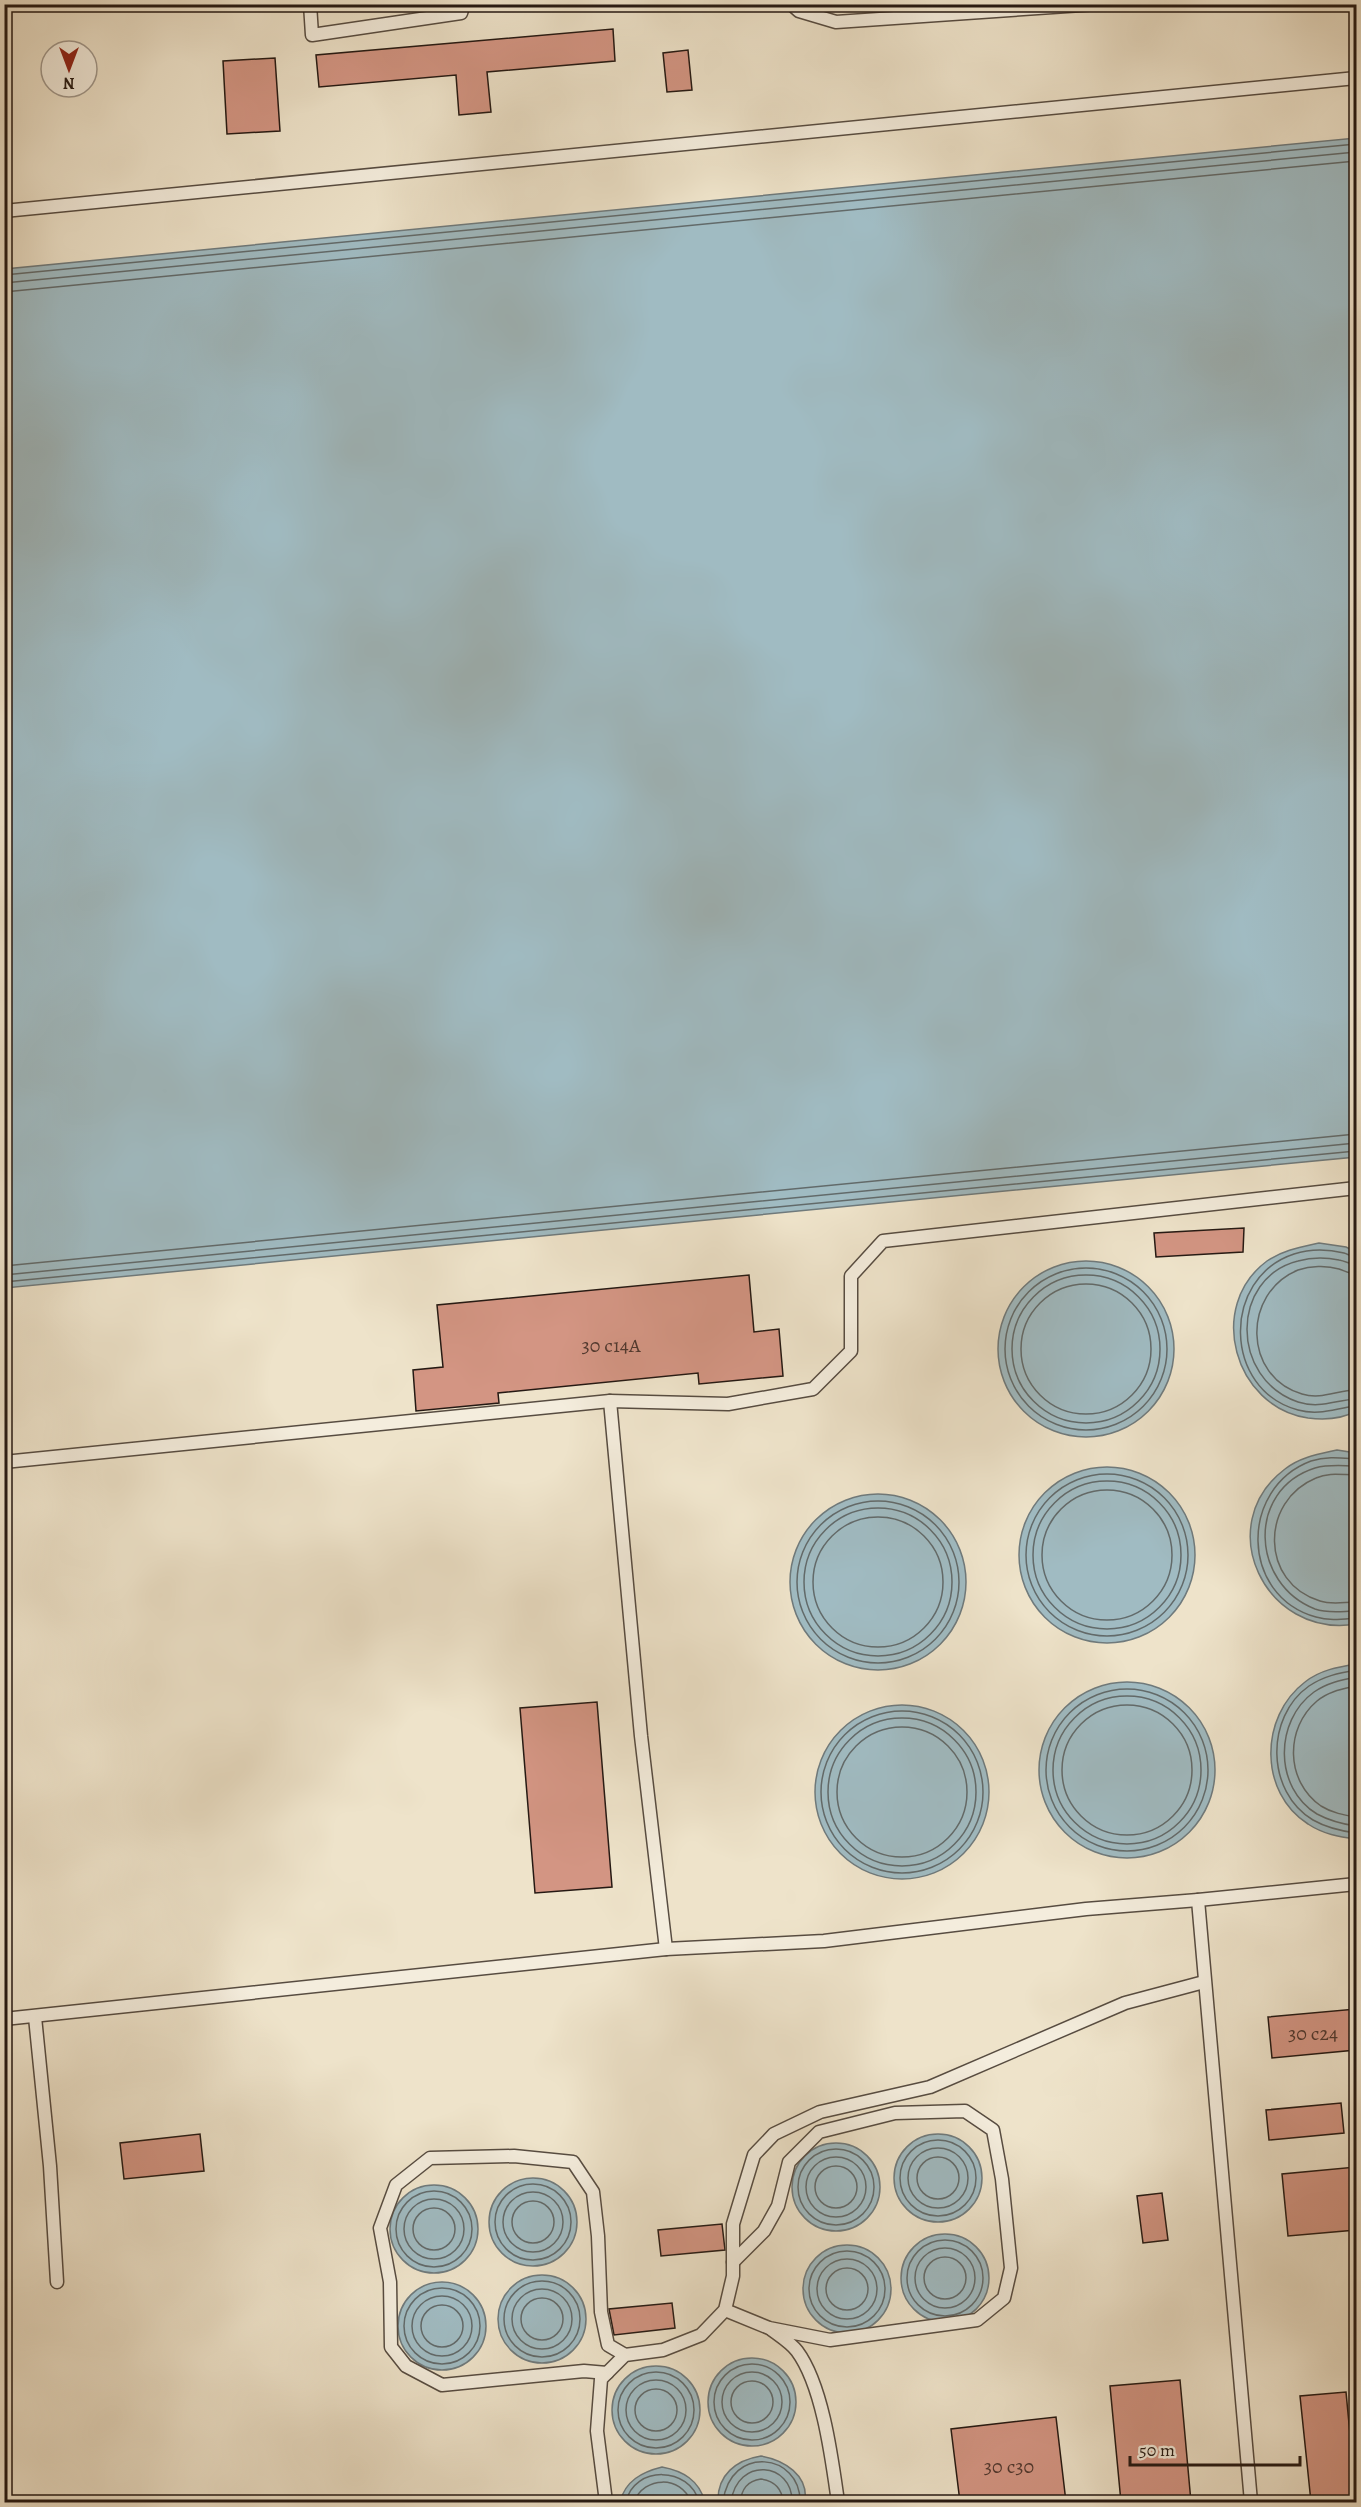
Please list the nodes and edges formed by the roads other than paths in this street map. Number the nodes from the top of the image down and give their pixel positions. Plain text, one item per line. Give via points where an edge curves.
1 (310, 4) edge
2 (464, 4) edge
3 (791, 4) edge
4 (1097, 4) edge
5 (1356, 78) edge
6 (4, 211) edge
7 (1356, 1188) edge
8 (610, 1401) junction
9 (4, 1462) edge
10 (1356, 1884) edge
11 (1198, 1900) junction
12 (666, 1949) junction
13 (1204, 1982) junction
14 (35, 2017) junction
15 (4, 2019) edge
16 (733, 2262) junction
17 (57, 2282) dead end
18 (725, 2310) junction
19 (769, 2328) junction
20 (625, 2355) junction
21 (607, 2373) junction
22 (606, 2502) edge
23 (838, 2502) edge
24 (1251, 2502) edge

1 - 2 lane via 312,34 461,13
3 - 4 lane via 799,12 836,22
5 - 6 lane
7 - 8 lane via 883,1241 851,1276 851,1351 813,1389 728,1404
8 - 9 lane
8 - 12 lane via 640,1736
10 - 11 lane
11 - 12 lane via 1086,1909 824,1941
11 - 13 lane
12 - 14 lane
13 - 16 lane via 1125,2003 930,2087 820,2112 774,2133 753,2155 733,2224
13 - 24 lane
14 - 15 lane
14 - 17 lane
16 - 18 lane
16 - 19 lane via 764,2231 778,2206 789,2162 819,2132 895,2113 965,2111 993,2130 1011,2268 1004,2298 977,2320 872,2335 830,2340
18 - 19 lane
18 - 20 lane via 701,2336 663,2350
19 - 23 lane via 797,2350 815,2387 830,2445
20 - 21 lane
20 - 21 lane via 608,2345 601,2312 593,2192 573,2162 514,2156 430,2158 396,2185 380,2228 390,2282 391,2347 405,2366 442,2385 584,2371
21 - 22 lane via 601,2379 597,2432

